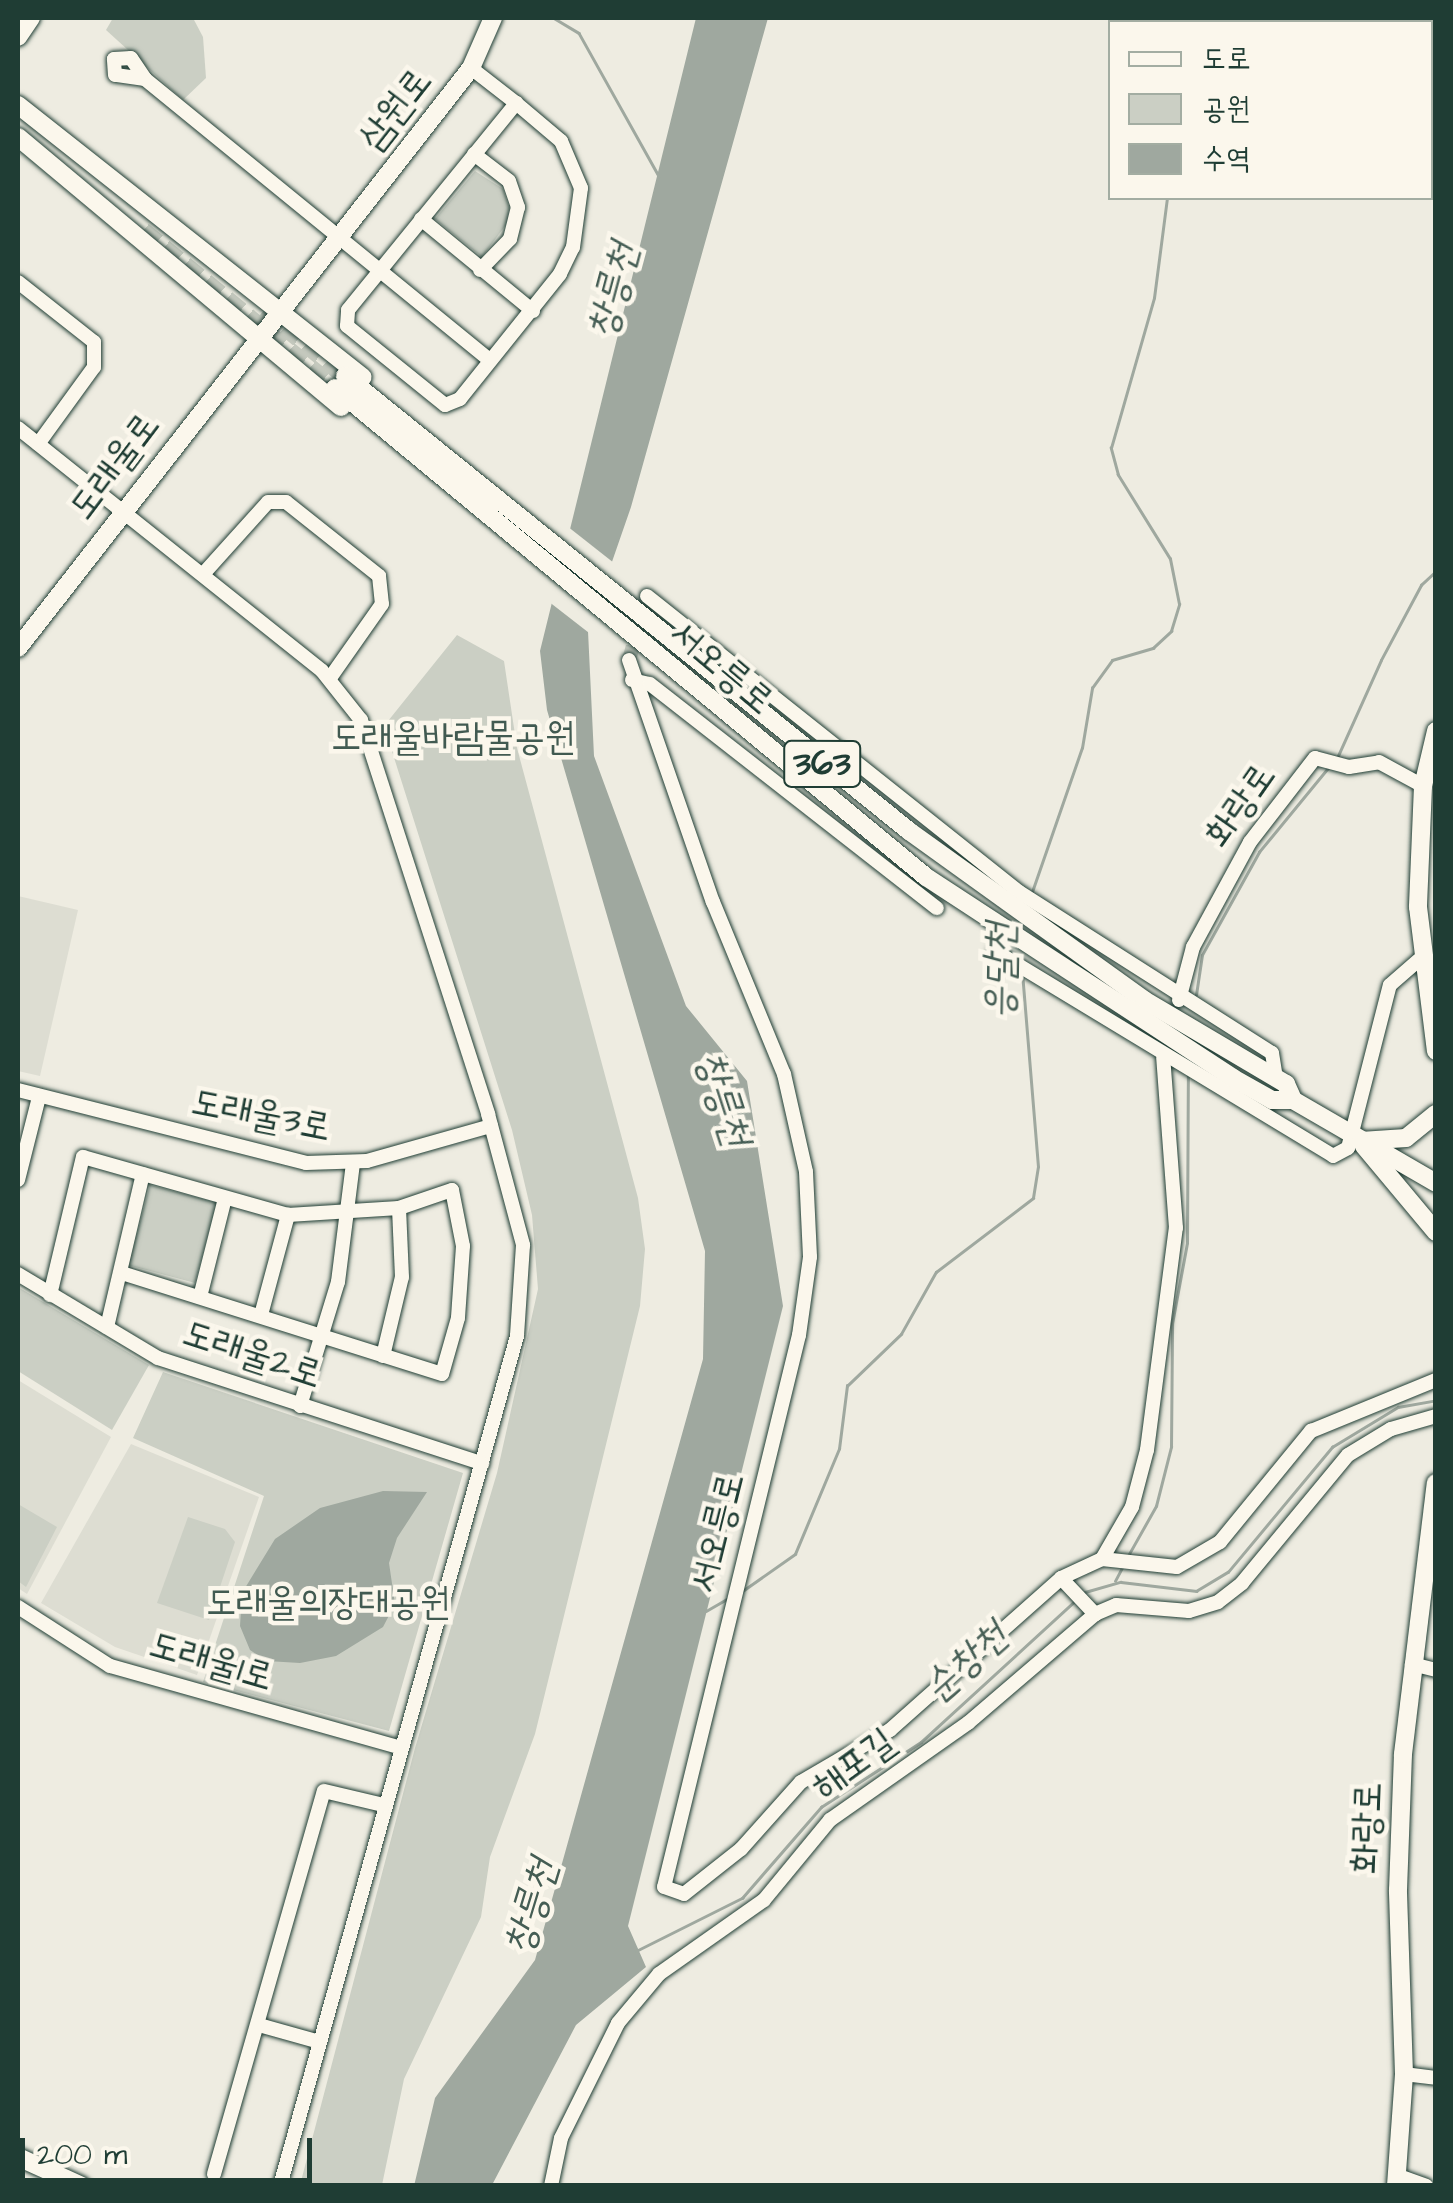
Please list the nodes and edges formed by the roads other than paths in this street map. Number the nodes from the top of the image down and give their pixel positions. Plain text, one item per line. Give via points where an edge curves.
1 (31, 18) edge
2 (493, 18) edge
3 (18, 36) edge
4 (471, 68) junction
5 (145, 79) dead end
6 (516, 104) junction
7 (19, 105) edge
8 (18, 137) edge
9 (474, 154) junction
10 (420, 219) junction
11 (339, 237) junction
12 (381, 267) junction
13 (480, 270) junction
14 (18, 282) edge
15 (278, 311) junction
16 (533, 312) junction
17 (262, 331) junction
18 (490, 360) junction
19 (340, 382) tunnel mouth
20 (18, 428) edge
21 (38, 444) junction
22 (124, 507) junction
23 (524, 535) junction
24 (205, 572) junction
25 (647, 596) dead end
26 (18, 648) edge
27 (629, 660) tunnel mouth
28 (330, 678) junction
29 (632, 680) junction
30 (1436, 731) edge
31 (1423, 786) junction
32 (1026, 904) junction
33 (938, 908) dead end
34 (995, 951) dead end
35 (1420, 960) junction
36 (1182, 1002) junction
37 (1180, 1033) junction
38 (1203, 1048) junction
39 (1436, 1051) edge
40 (1170, 1060) junction
41 (1276, 1078) junction
42 (18, 1090) edge
43 (39, 1098) junction
44 (1293, 1100) junction
45 (1436, 1114) edge
46 (491, 1126) junction
47 (1356, 1138) junction
48 (352, 1164) junction
49 (143, 1174) junction
50 (18, 1180) edge
51 (1436, 1183) edge
52 (226, 1198) junction
53 (398, 1208) junction
54 (350, 1213) junction
55 (288, 1214) junction
56 (1436, 1232) edge
57 (120, 1272) junction
58 (18, 1274) edge
59 (50, 1294) junction
60 (200, 1296) junction
61 (261, 1315) junction
62 (108, 1327) junction
63 (321, 1337) junction
64 (383, 1356) junction
65 (1436, 1380) edge
66 (300, 1406) junction
67 (1436, 1416) edge
68 (482, 1464) junction
69 (1436, 1483) edge
70 (1106, 1559) junction
71 (1065, 1582) junction
72 (18, 1606) edge
73 (1092, 1611) junction
74 (1412, 1664) junction
75 (1436, 1670) edge
76 (401, 1748) junction
77 (383, 1805) junction
78 (260, 2025) junction
79 (320, 2042) junction
80 (1404, 2074) junction
81 (1436, 2078) edge
82 (18, 2157) edge
83 (214, 2174) dead end
84 (1398, 2182) edge
85 (82, 2186) edge
86 (280, 2186) edge
87 (550, 2186) edge
88 (1426, 2186) edge

1 - 3 main road
2 - 4 main road, 삼원로
4 - 6 street
4 - 11 main road, 삼원로
5 - 11 street
6 - 9 street
6 - 16 street via 560,140 581,188 573,247
7 - 15 main road
8 - 17 main road
9 - 10 street
9 - 13 street via 509,181 518,207 510,239
10 - 12 street
10 - 13 street
11 - 12 street
11 - 15 main road, 삼원로
12 - 18 street
12 - 18 street via 348,310 347,326 445,405 460,399
13 - 16 street
14 - 21 street via 94,342 94,367
15 - 17 main road, 삼원로
15 - 23 main road via 518,503
16 - 18 street
17 - 22 main road, 도래울로
17 - 23 main road via 448,498 496,534
19 - 23 main road, 363
20 - 21 street
21 - 22 street
22 - 24 street
22 - 26 main road, 도래울로
23 - 32 main road, 서오릉로 / 363
23 - 37 main road, 서오릉로 / 363 via 623,629 926,877
24 - 28 street
24 - 28 street via 268,502 286,502 379,576 382,604
25 - 32 street
27 - 29 street, 서오릉로
28 - 46 street via 375,753
29 - 33 street via 650,684
29 - 71 street, 서오릉로 via 784,1074 806,1172 810,1257 799,1335 664,1887 684,1894 741,1849 801,1782 890,1730
30 - 31 main road
31 - 35 main road
31 - 36 street, 화랑로 via 1380,762 1348,767 1315,758 1250,842 1193,947
32 - 36 street
32 - 37 main road, 363 via 1044,930
34 - 40 street
35 - 39 main road
35 - 47 street via 1390,986
36 - 41 street via 1272,1054
37 - 38 main road, 363
38 - 41 main road, 363
38 - 44 main road, 363 via 1272,1100
40 - 47 street via 1324,1154 1340,1156
40 - 70 street via 1176,1228 1148,1450 1132,1507
41 - 44 main road, 363
42 - 43 street, 도래울3로
43 - 48 street, 도래울3로 via 282,1160
43 - 50 street
44 - 47 main road, 363
45 - 47 main road via 1406,1138
46 - 48 street, 도래울3로
46 - 68 street via 518,1218 524,1286
47 - 51 main road, 363
47 - 56 main road
48 - 54 street
49 - 52 street
49 - 57 street
49 - 59 street via 83,1157
52 - 55 street
52 - 60 street
53 - 54 street
53 - 64 street via 402,1277
53 - 64 street via 452,1190 463,1246 461,1293 442,1374
54 - 55 street
54 - 63 street
55 - 61 street
57 - 60 street
57 - 62 street
58 - 59 street, 도래울2로
59 - 62 street, 도래울2로
60 - 61 street
61 - 63 street
62 - 66 street, 도래울2로 via 158,1358
63 - 64 street
63 - 66 street
65 - 70 street via 1312,1431 1220,1542 1176,1567
66 - 68 street, 도래울2로
67 - 73 street via 1391,1429 1348,1455 1242,1583 1218,1602 1189,1611 1116,1605
68 - 76 street
69 - 74 main road, 화랑로
70 - 71 street, 서오릉로
71 - 73 street
72 - 76 street, 도래울1로 via 110,1666
73 - 87 street, 해포길 via 968,1723 830,1820 764,1900 659,1974 618,2023 588,2077 561,2138
74 - 75 street
74 - 80 main road, 화랑로 via 1398,1890
76 - 77 street
77 - 78 street via 324,1791
77 - 79 street
78 - 79 street
78 - 83 street
79 - 86 street
80 - 81 street
80 - 84 main road, 화랑로
82 - 85 main road
84 - 88 street

